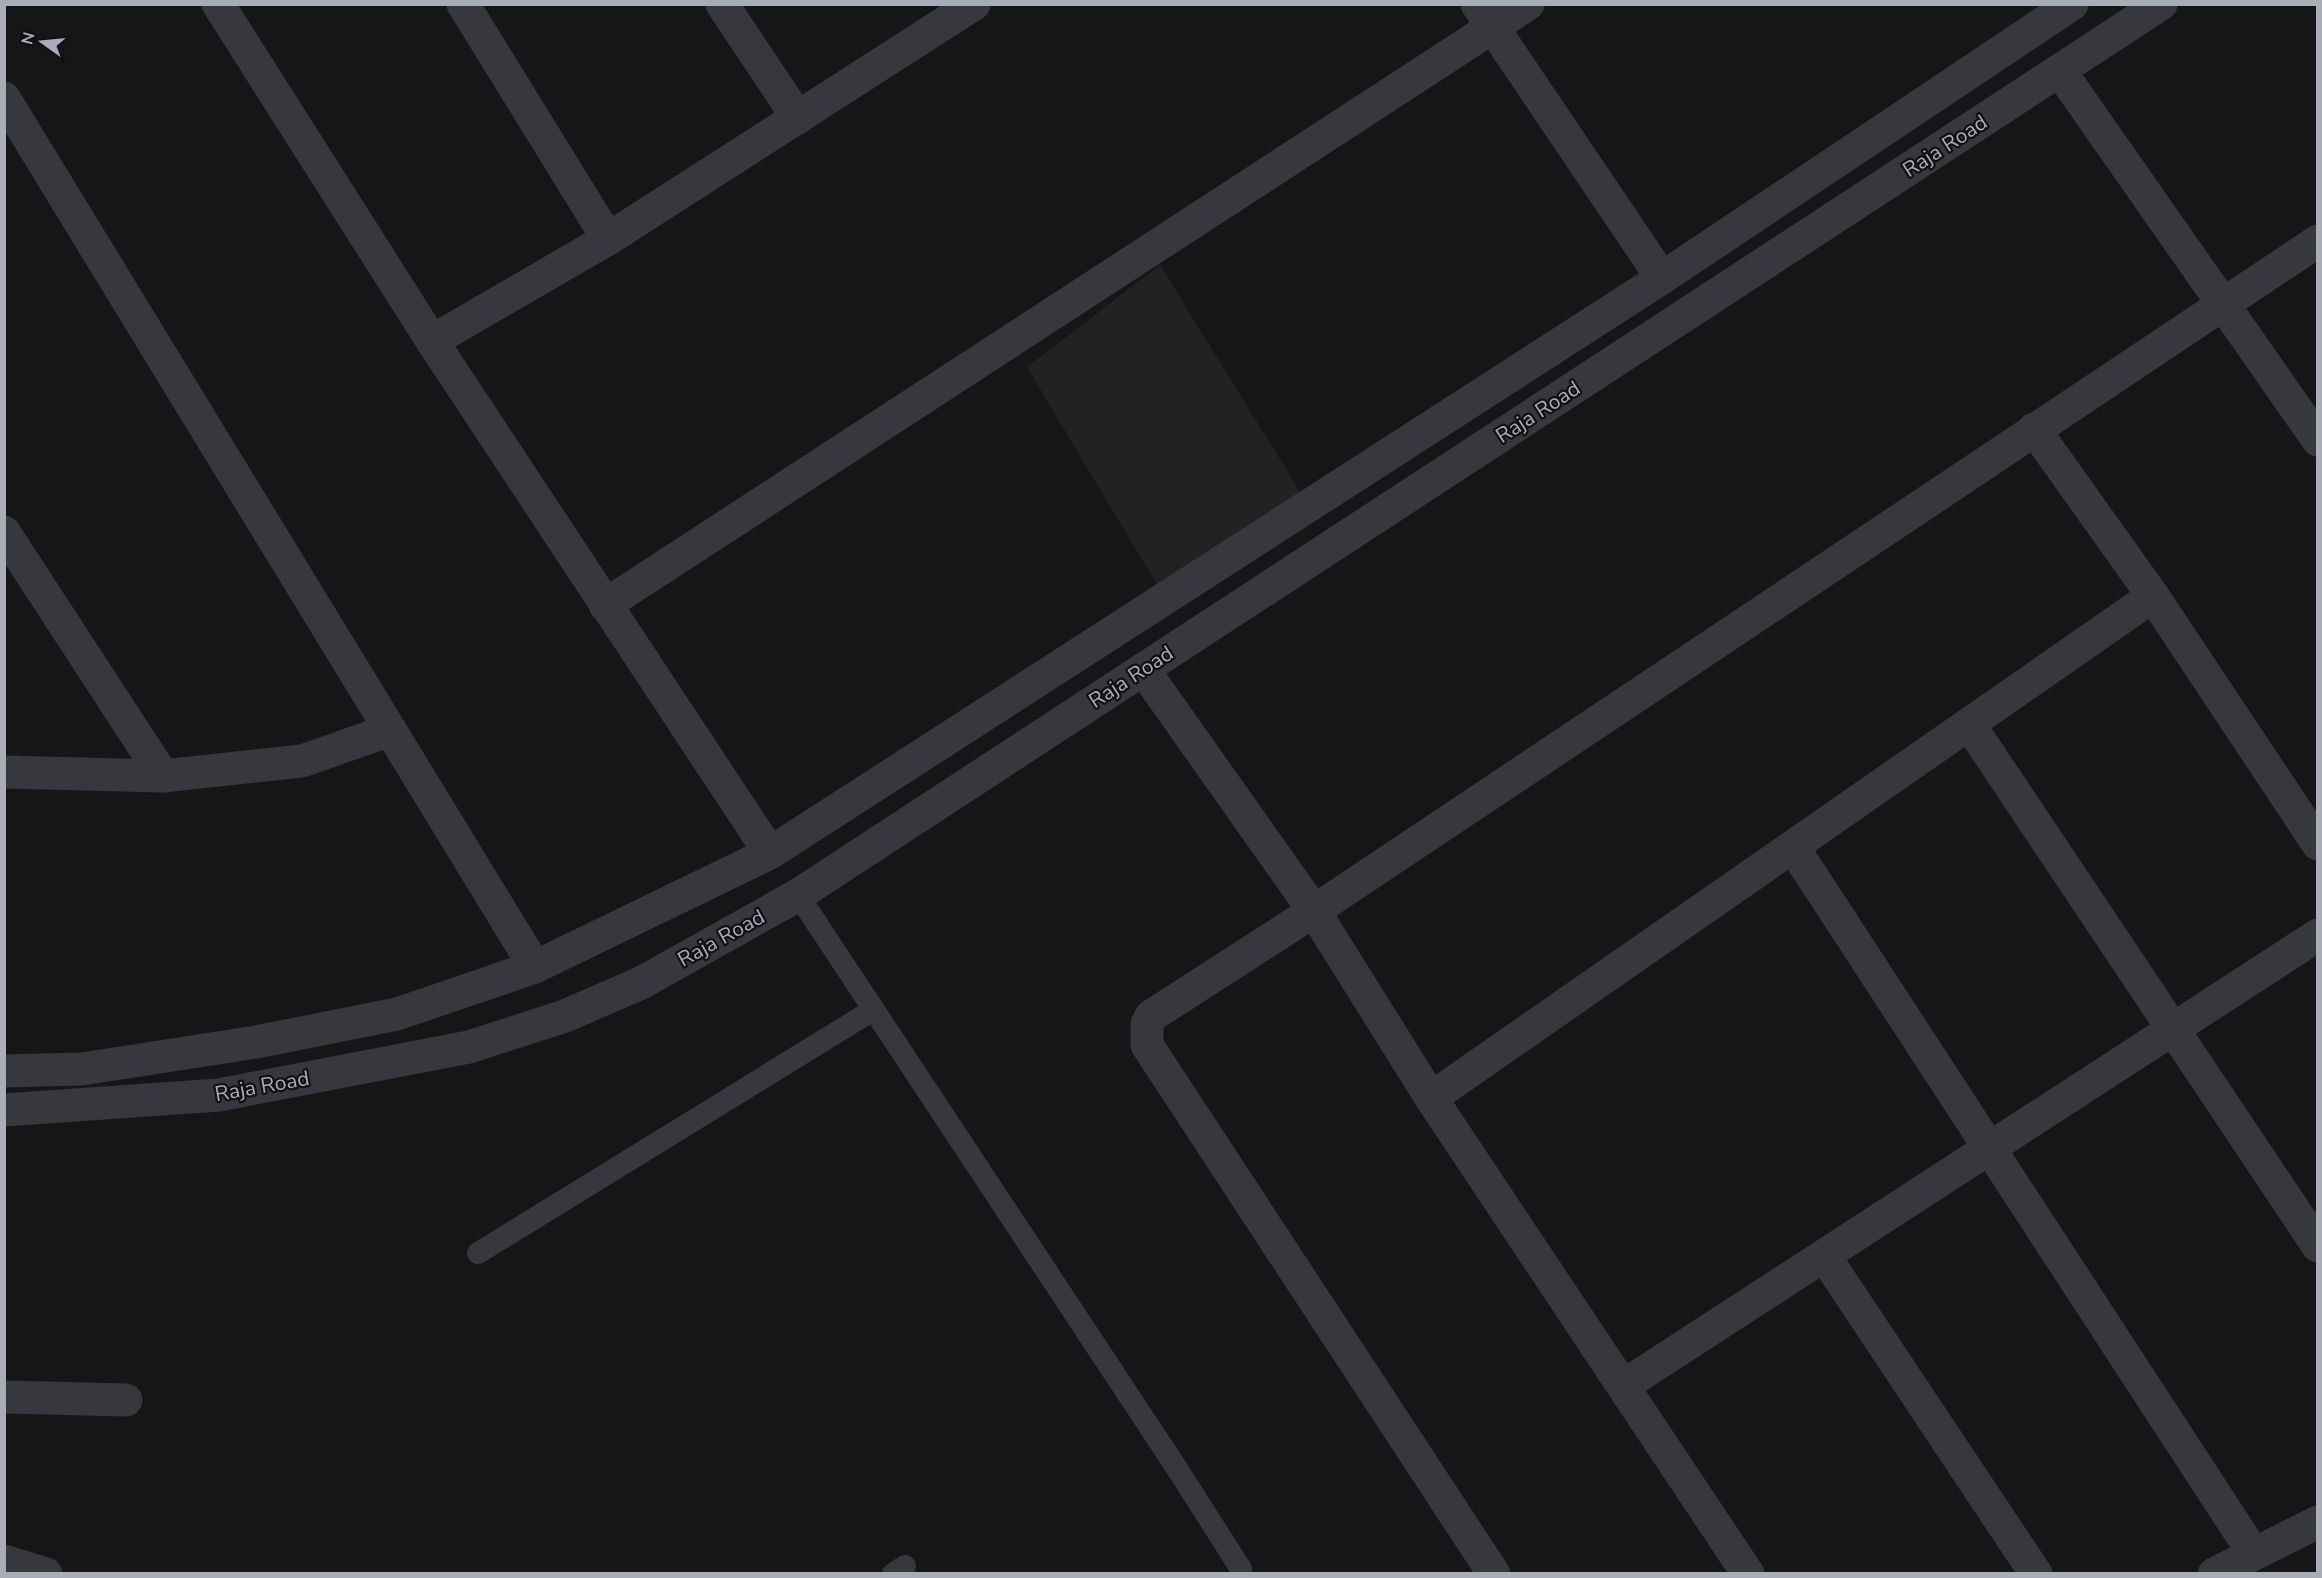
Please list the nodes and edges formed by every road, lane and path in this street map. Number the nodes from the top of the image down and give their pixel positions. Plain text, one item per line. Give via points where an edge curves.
1 (218, 4) edge
2 (463, 4) edge
3 (722, 4) edge
4 (1528, 4) edge
5 (2072, 4) edge
6 (2161, 4) edge
7 (966, 7) edge
8 (1485, 16) edge
9 (1975, 69) junction
10 (2060, 71) junction
11 (4, 98) edge
12 (2004, 108) junction
13 (798, 118) junction
14 (14, 133) edge
15 (608, 239) junction
16 (2318, 241) edge
17 (1662, 278) junction
18 (2223, 302) junction
19 (432, 341) junction
20 (2034, 429) junction
21 (2318, 440) edge
22 (4, 532) edge
23 (2153, 596) junction
24 (604, 605) junction
25 (1143, 669) junction
26 (1970, 724) junction
27 (390, 730) junction
28 (4, 772) edge
29 (163, 776) junction
30 (2318, 844) edge
31 (1793, 847) junction
32 (770, 853) junction
33 (798, 895) junction
34 (1314, 911) junction
35 (2318, 935) edge
36 (535, 967) junction
37 (873, 1010) junction
38 (2173, 1030) junction
39 (4, 1071) edge
40 (1431, 1098) junction
41 (4, 1110) edge
42 (1990, 1149) junction
43 (2318, 1246) edge
44 (478, 1252) dead end
45 (1825, 1257) junction
46 (1623, 1386) junction
47 (4, 1397) edge
48 (126, 1400) dead end
49 (2318, 1522) edge
50 (2254, 1554) junction
51 (4, 1561) edge
52 (2221, 1572) edge
53 (46, 1574) edge
54 (1240, 1574) edge
55 (1494, 1574) edge
56 (1748, 1574) edge
57 (2036, 1574) edge

1 - 19 street
2 - 15 street
3 - 13 street
4 - 8 street
5 - 9 street
6 - 10 street, Raja Road
7 - 13 street
8 - 17 street
8 - 24 street
9 - 12 street
9 - 17 street
10 - 12 street, Raja Road
10 - 18 street
11 - 14 street
12 - 25 street, Raja Road
13 - 15 street
14 - 27 street
15 - 19 street
16 - 18 street
17 - 32 street
18 - 20 street
18 - 21 street
19 - 24 street
20 - 23 street
20 - 34 street
22 - 29 street
23 - 26 street
23 - 30 street
24 - 32 street
25 - 33 street, Raja Road
25 - 34 street
26 - 31 street
26 - 38 street
27 - 29 street via 302,761
27 - 36 street
28 - 29 street
31 - 40 street
31 - 42 street
32 - 36 street
33 - 37 lane
33 - 41 street, Raja Road via 641,983 565,1016 469,1047 219,1095
34 - 40 street
34 - 55 street via 1151,1016 1147,1045
35 - 38 street
36 - 39 street via 397,1014 82,1069
37 - 44 lane
37 - 54 lane via 1176,1467 1241,1569
38 - 42 street
38 - 43 street
40 - 46 street
42 - 45 street
42 - 50 street
45 - 46 street
45 - 57 street
46 - 56 street
47 - 48 street
49 - 50 street
50 - 52 street
51 - 53 street

